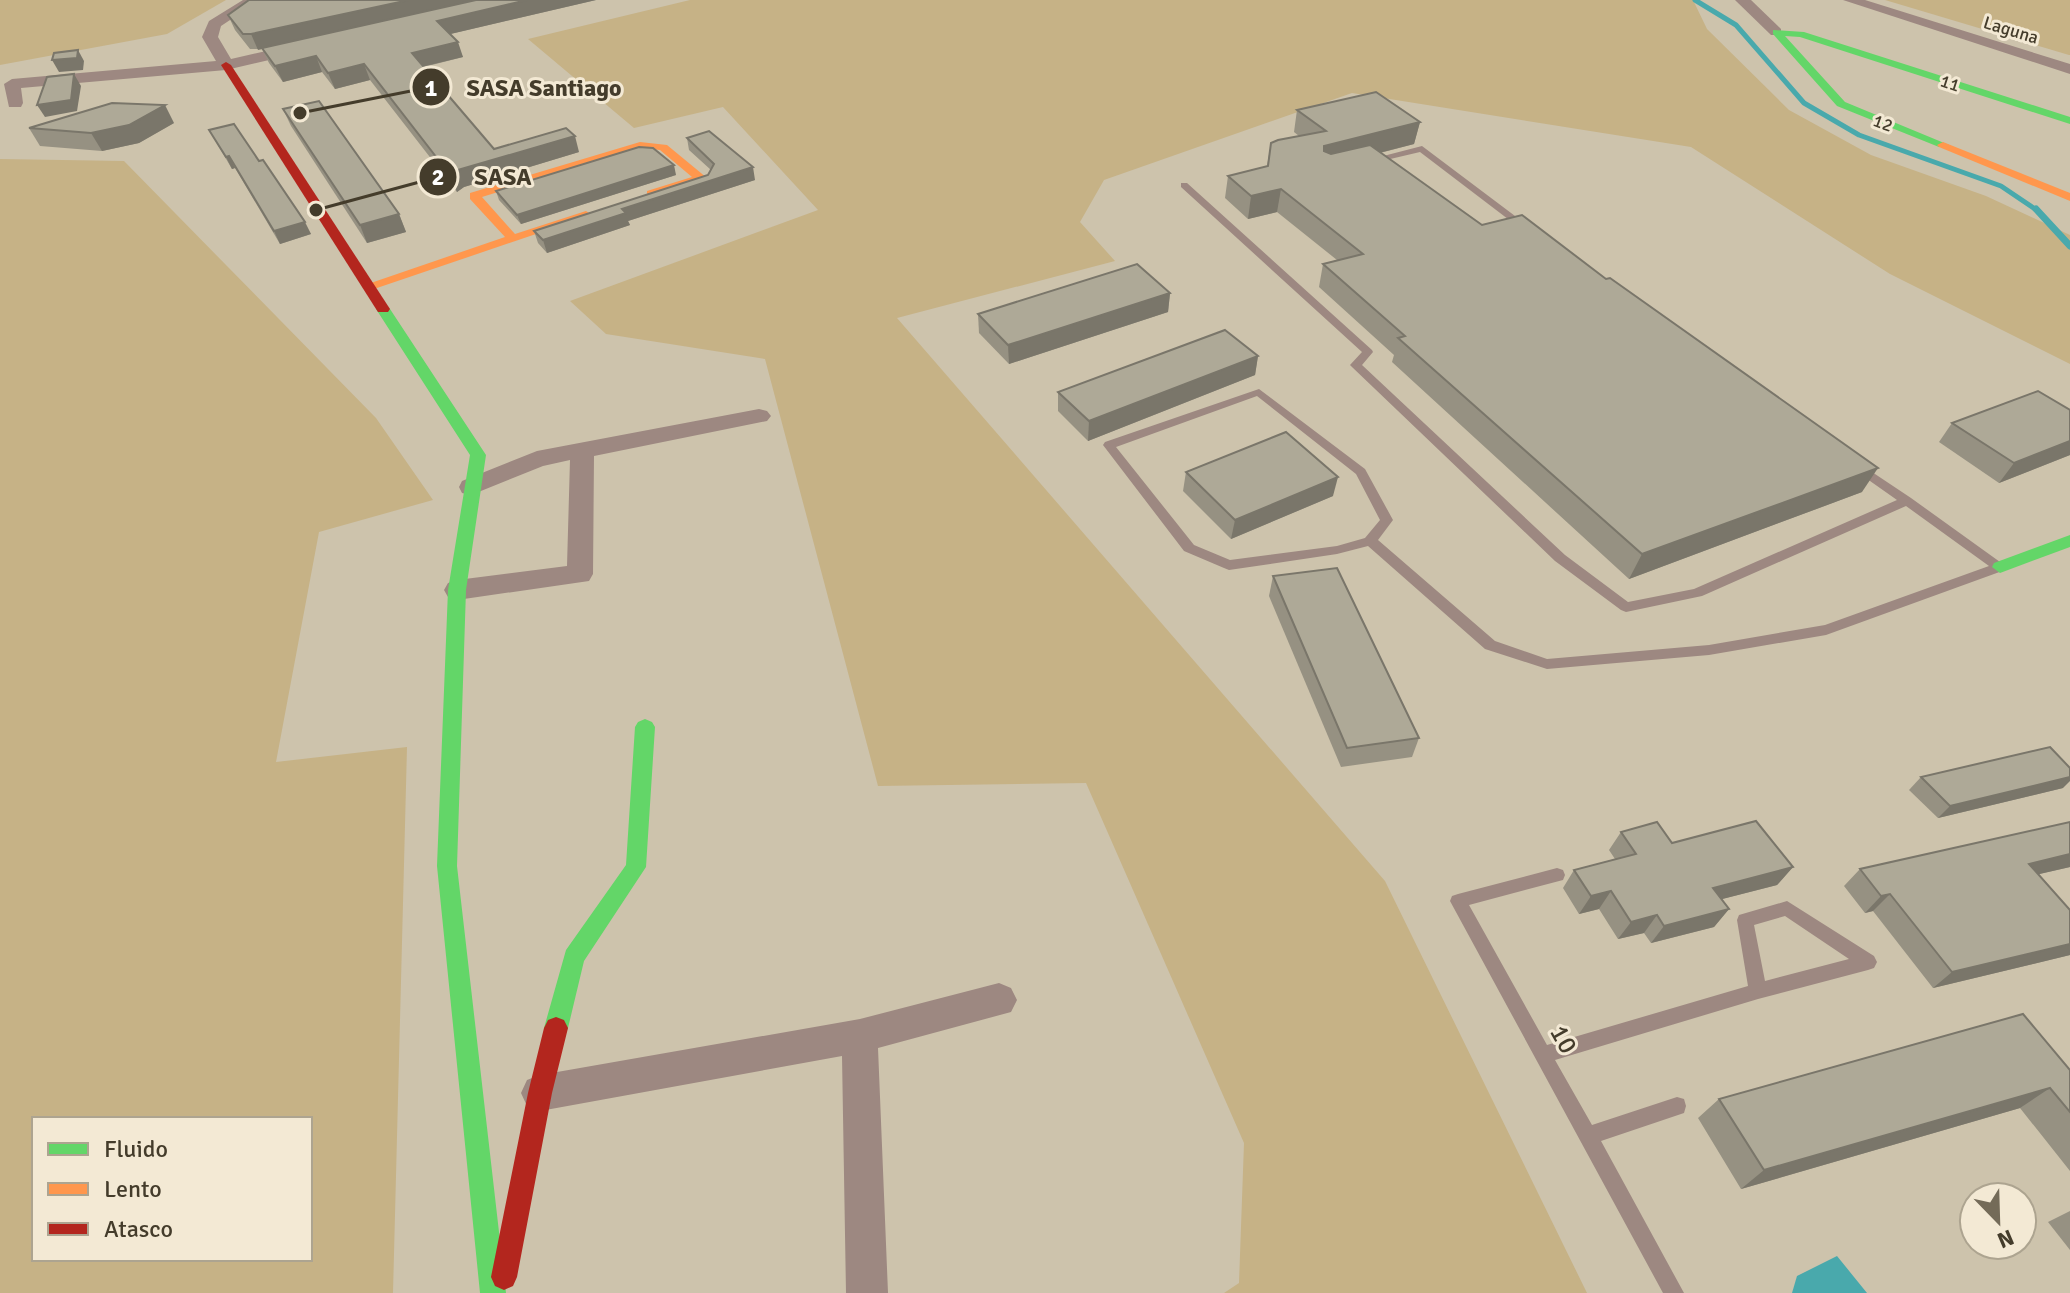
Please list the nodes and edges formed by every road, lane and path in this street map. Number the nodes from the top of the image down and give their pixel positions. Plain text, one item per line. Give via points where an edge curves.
1 (253, 0) edge
2 (1742, 0) edge
3 (1850, 0) edge
4 (1776, 32) junction
5 (319, 44) edge
6 (226, 65) junction
7 (2070, 69) edge
8 (15, 103) dead end
9 (2070, 121) edge
10 (1353, 165) edge
11 (1184, 185) dead end
12 (2070, 197) edge
13 (628, 201) edge
14 (599, 211) edge
15 (513, 239) junction
16 (1541, 240) edge
17 (369, 286) junction
18 (759, 416) dead end
19 (582, 450) junction
20 (1843, 456) edge
21 (471, 487) junction
22 (1907, 501) junction
23 (1370, 541) junction
24 (2070, 541) edge
25 (2000, 567) junction
26 (457, 590) junction
27 (645, 727) dead end
28 (1557, 875) dead end
29 (1758, 991) junction
30 (999, 1000) dead end
31 (860, 1036) junction
32 (1543, 1055) junction
33 (540, 1093) junction
34 (1677, 1106) dead end
35 (1589, 1136) junction
36 (493, 1293) edge
37 (500, 1293) edge
38 (867, 1293) edge
39 (1674, 1293) edge

1 - 6 street via 214,24 210,37
2 - 4 street
3 - 7 street, Laguna
4 - 9 street, 11 via 1801,34
4 - 12 street, 12 via 1841,104
5 - 6 street
6 - 8 street via 12,84
6 - 17 street
10 - 16 lane via 1422,149
11 - 22 lane via 1368,352 1356,365 1560,558 1626,607 1697,593
13 - 15 street via 701,178 663,147 640,145 474,196
14 - 15 street
15 - 17 street
17 - 21 street via 478,455
18 - 19 street
19 - 21 street via 537,459
19 - 26 street via 580,574
20 - 22 lane
21 - 26 street
22 - 25 lane
23 - 23 lane via 1229,565 1189,548 1109,445 1259,392 1361,472 1387,520
23 - 25 lane via 1490,645 1547,664 1709,650 1826,630
24 - 25 street
26 - 36 street via 447,866
27 - 33 street via 636,867 574,957
28 - 32 lane, 10 via 1458,901
29 - 29 lane via 1745,920 1787,908 1868,962
29 - 32 lane
30 - 31 street
31 - 33 street
31 - 38 street
32 - 35 lane, 10
33 - 37 street
34 - 35 lane
35 - 39 lane, 10

